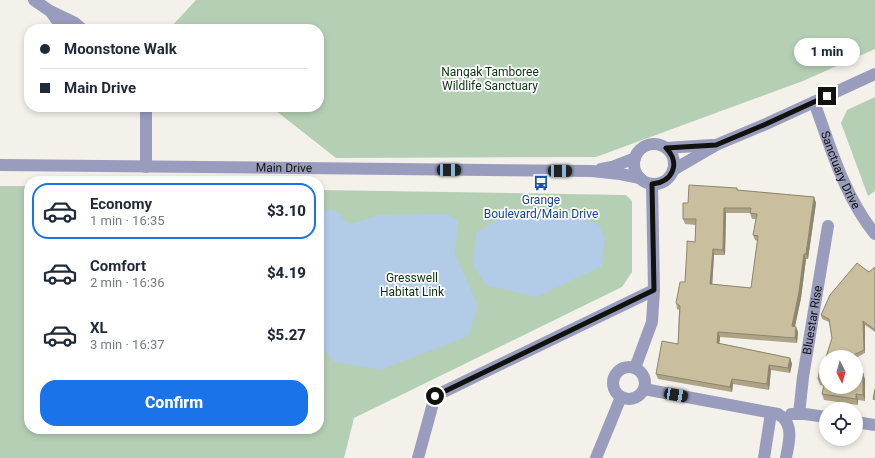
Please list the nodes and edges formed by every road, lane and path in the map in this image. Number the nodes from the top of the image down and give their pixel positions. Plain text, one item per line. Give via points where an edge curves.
1 (34, 0) edge
2 (50, 11) junction
3 (59, 24) edge
4 (76, 24) edge
5 (875, 74) edge
6 (814, 102) junction
7 (146, 112) edge
8 (716, 145) junction
9 (666, 148) junction
10 (635, 158) junction
11 (0, 165) edge
12 (146, 167) junction
13 (673, 170) junction
14 (592, 172) junction
15 (640, 178) junction
16 (652, 184) junction
17 (828, 226) dead end
18 (875, 234) edge
19 (654, 290) junction
20 (635, 368) junction
21 (644, 389) junction
22 (622, 397) junction
23 (775, 413) junction
24 (799, 414) junction
25 (819, 416) edge
26 (863, 423) edge
27 (875, 425) edge
28 (418, 458) edge
29 (596, 458) edge
30 (764, 458) edge
31 (786, 458) edge

1 - 2 street
2 - 3 street
2 - 4 street
5 - 6 street
6 - 8 street
6 - 18 street, Sanctuary Drive via 846,188 865,222
7 - 12 street
8 - 9 street
8 - 13 street
9 - 10 street via 648,145 642,148
9 - 13 street via 673,158
10 - 14 street, Main Drive
10 - 15 street via 635,169
11 - 12 street, Main Drive
12 - 14 street, Main Drive
13 - 16 street via 665,181
14 - 15 street, Main Drive
15 - 16 street
16 - 19 street
17 - 24 street, Bluestar Rise
19 - 20 street via 652,322
19 - 28 street via 435,396
20 - 21 street via 643,375
20 - 22 street via 621,369 614,377 614,388
21 - 22 street via 631,399
21 - 23 street
22 - 29 street
23 - 24 street
23 - 30 street
23 - 31 street via 785,420 788,426
24 - 25 street
26 - 27 street

